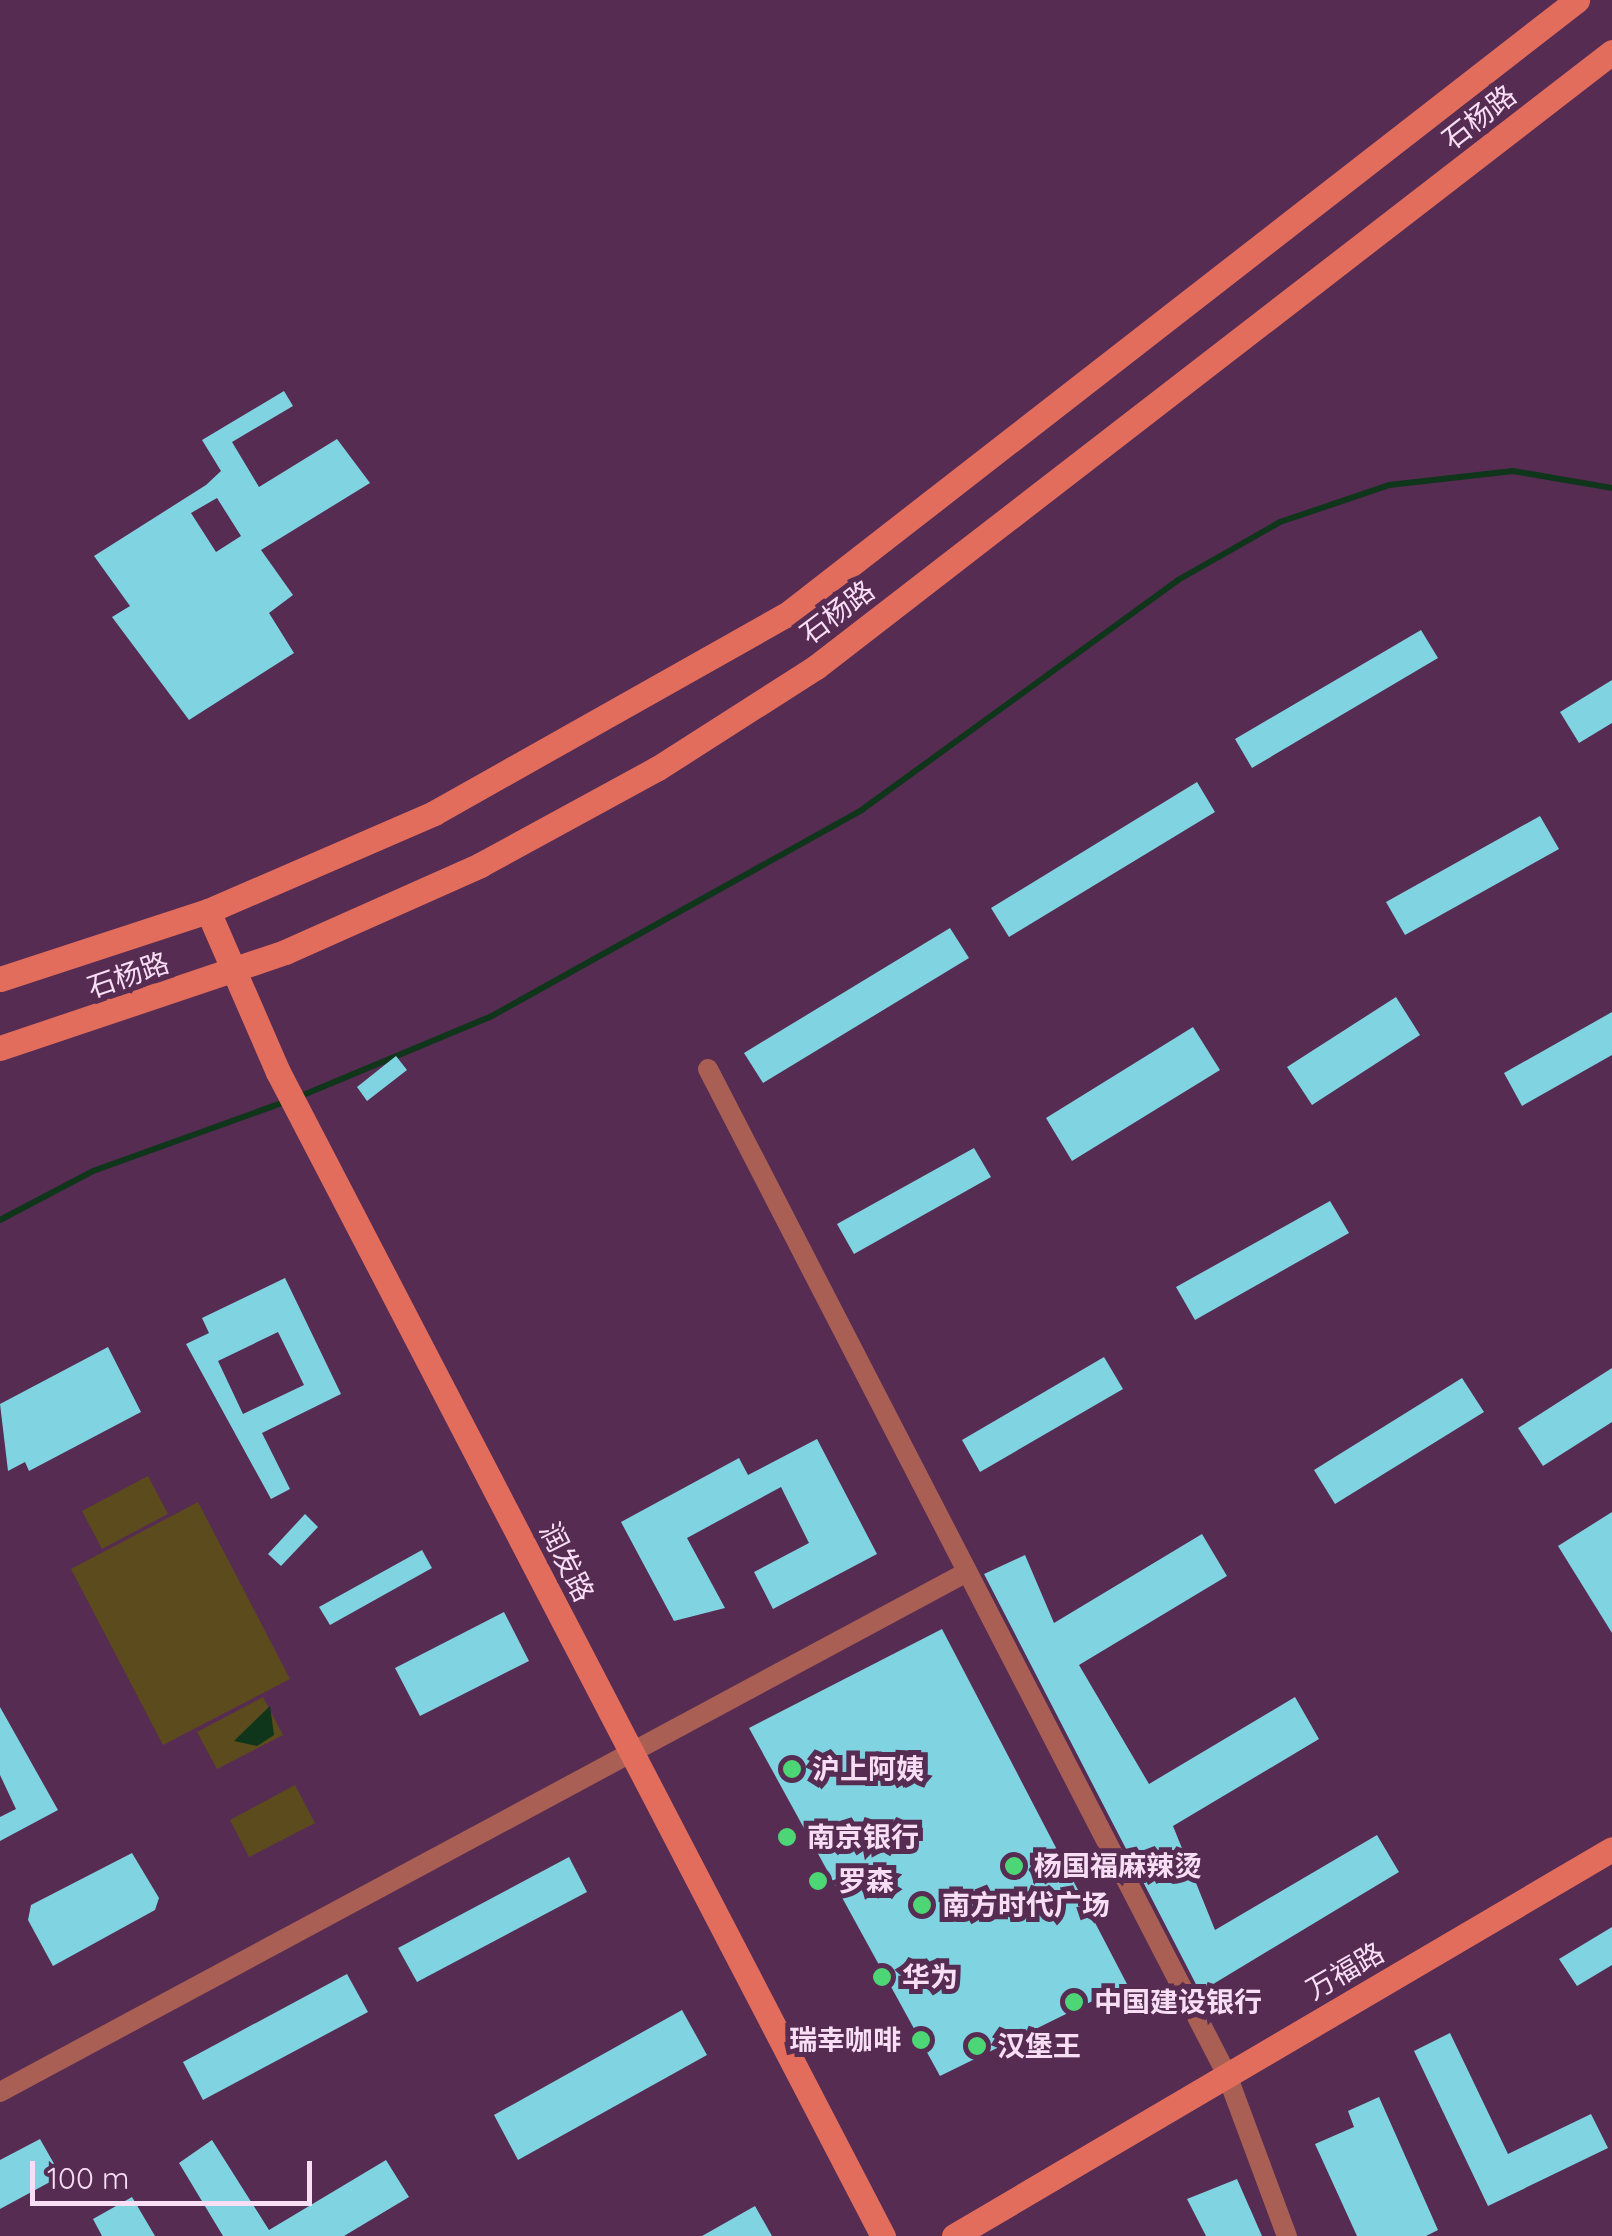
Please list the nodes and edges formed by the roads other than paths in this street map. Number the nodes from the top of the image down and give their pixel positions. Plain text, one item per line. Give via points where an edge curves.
1 (1577, 0) edge
2 (1612, 52) edge
3 (208, 911) junction
4 (232, 972) junction
5 (0, 980) edge
6 (0, 1048) edge
7 (708, 1069) dead end
8 (967, 1572) junction
9 (630, 1748) junction
10 (1612, 1849) edge
11 (1227, 2075) junction
12 (0, 2092) edge
13 (884, 2236) edge
14 (954, 2236) edge
15 (1287, 2236) edge

1 - 3 main road, 石杨路 via 786,615 434,813
2 - 4 main road, 石杨路 via 816,666 480,865
3 - 4 main road, 润发路
3 - 5 main road, 石杨路
4 - 6 main road, 石杨路
4 - 9 main road, 润发路
7 - 8 street
8 - 9 street
8 - 11 street
9 - 12 street
9 - 13 main road, 润发路
10 - 11 main road, 万福路
11 - 14 main road, 万福路
11 - 15 street

